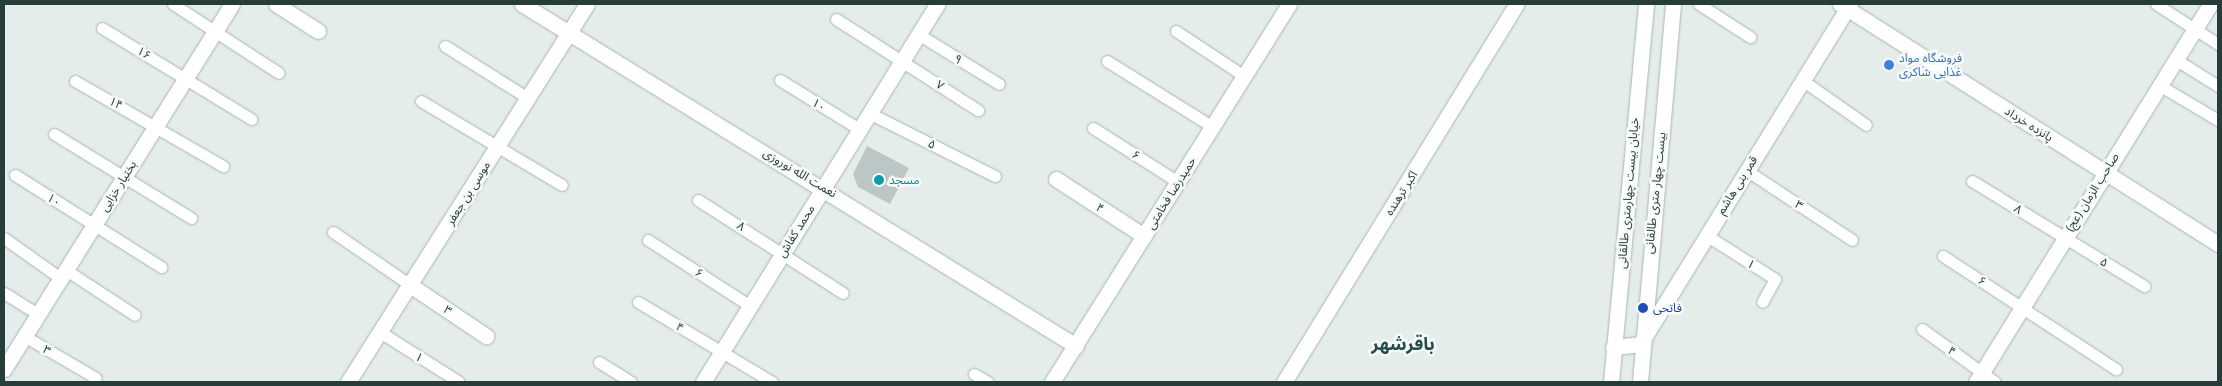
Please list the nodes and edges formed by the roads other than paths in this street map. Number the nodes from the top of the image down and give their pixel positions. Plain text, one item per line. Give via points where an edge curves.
1 (173, 4) edge
2 (232, 4) edge
3 (276, 4) edge
4 (522, 4) edge
5 (587, 4) edge
6 (937, 4) edge
7 (1289, 4) edge
8 (1517, 4) edge
9 (1646, 4) edge
10 (1673, 4) edge
11 (1699, 4) edge
12 (2156, 4) edge
13 (2210, 4) edge
14 (1846, 5) edge
15 (836, 19) dead end
16 (102, 28) dead end
17 (2194, 28) junction
18 (215, 30) junction
19 (318, 30) dead end
20 (1176, 31) dead end
21 (569, 33) junction
22 (918, 34) junction
23 (1750, 37) dead end
24 (2218, 44) edge
25 (445, 46) dead end
26 (2175, 59) junction
27 (902, 60) junction
28 (1107, 61) dead end
29 (279, 73) dead end
30 (1244, 76) junction
31 (186, 78) junction
32 (780, 80) dead end
33 (1802, 80) junction
34 (75, 81) dead end
35 (999, 84) dead end
36 (2158, 85) junction
37 (2218, 86) edge
38 (528, 98) junction
39 (421, 101) dead end
40 (978, 110) dead end
41 (869, 113) junction
42 (251, 119) dead end
43 (2218, 120) edge
44 (156, 125) junction
45 (1866, 125) dead end
46 (1212, 126) junction
47 (1093, 128) dead end
48 (859, 130) junction
49 (54, 134) dead end
50 (497, 146) junction
51 (223, 166) dead end
52 (1746, 170) junction
53 (2104, 171) junction
54 (14, 175) dead end
55 (995, 176) dead end
56 (123, 178) junction
57 (1056, 179) dead end
58 (1972, 181) dead end
59 (1178, 182) junction
60 (562, 185) dead end
61 (823, 187) junction
62 (698, 200) dead end
63 (191, 218) dead end
64 (93, 226) junction
65 (333, 232) dead end
66 (1706, 235) junction
67 (1144, 236) junction
68 (2064, 237) junction
69 (4, 238) edge
70 (648, 240) dead end
71 (1852, 240) dead end
72 (2218, 244) edge
73 (783, 252) junction
74 (1943, 256) dead end
75 (161, 267) dead end
76 (63, 274) junction
77 (410, 284) junction
78 (2144, 286) dead end
79 (843, 293) dead end
80 (4, 294) edge
81 (638, 302) dead end
82 (1762, 302) dead end
83 (750, 306) junction
84 (2022, 307) junction
85 (38, 314) junction
86 (135, 315) dead end
87 (1922, 330) dead end
88 (380, 332) junction
89 (24, 336) junction
90 (486, 336) dead end
91 (1640, 344) junction
92 (1076, 346) junction
93 (1613, 347) junction
94 (722, 352) junction
95 (599, 362) dead end
96 (4, 367) edge
97 (2116, 369) dead end
98 (974, 374) dead end
99 (96, 378) dead end
100 (1979, 378) edge
101 (348, 382) edge
102 (459, 382) edge
103 (631, 382) edge
104 (703, 382) edge
105 (772, 382) edge
106 (988, 382) edge
107 (1052, 382) edge
108 (1284, 382) edge
109 (1611, 382) edge
110 (1640, 382) edge
111 (1995, 382) edge

1 - 18 lane
2 - 18 street, بختیار خزایی
3 - 19 street
4 - 21 street, نعمت الله نوروزی
5 - 21 street, موسی بن جعفر
6 - 22 street, محمد کفاش
7 - 30 street, حمیدرضا فخامتی
8 - 108 street, اکبر ترهنده
9 - 93 street, خیابان بیست چهارمتری طالقانی
10 - 91 street, بیست چهار متری طالقانی
11 - 23 lane
12 - 17 lane
13 - 17 street, صاحب الزمان (عج)
14 - 33 street, قمر بنی هاشم
14 - 53 street, پانزده خرداد
15 - 27 lane, ۷
16 - 31 lane, ۱۶
17 - 24 lane
17 - 26 street, صاحب الزمان (عج)
18 - 29 lane
18 - 31 street, بختیار خزایی
20 - 30 lane
21 - 38 street, موسی بن جعفر
21 - 61 street, نعمت الله نوروزی
22 - 27 street, محمد کفاش
22 - 35 lane, ۹
25 - 38 lane
26 - 36 street, صاحب الزمان (عج)
26 - 37 lane
27 - 40 lane, ۷
27 - 41 street, محمد کفاش
28 - 46 lane
30 - 46 street, حمیدرضا فخامتی
31 - 42 lane, ۱۶
31 - 44 street, بختیار خزایی
32 - 48 lane, ۱۰
33 - 45 lane
33 - 52 street, قمر بنی هاشم
34 - 44 lane, ۱۴
36 - 43 lane
36 - 53 street, صاحب الزمان (عج)
38 - 50 street, موسی بن جعفر
39 - 50 lane
41 - 48 street, محمد کفاش
41 - 55 lane, ۵
44 - 51 lane, ۱۴
44 - 56 street, بختیار خزایی
46 - 59 street, حمیدرضا فخامتی
47 - 59 lane, ۶
48 - 61 street, محمد کفاش
49 - 56 lane
50 - 60 lane
50 - 77 street, موسی بن جعفر
52 - 66 street, قمر بنی هاشم
52 - 71 lane, ۳
53 - 68 street, صاحب الزمان (عج)
53 - 72 street, پانزده خرداد
54 - 64 lane, ۱۰
56 - 63 lane
56 - 64 street, بختیار خزایی
57 - 67 street, ۴
58 - 68 lane, ۸
59 - 67 street, حمیدرضا فخامتی
61 - 73 street, محمد کفاش
61 - 92 street, نعمت الله نوروزی
62 - 73 lane, ۸
64 - 75 lane
64 - 76 street, بختیار خزایی
65 - 77 lane
66 - 82 lane, ۱ via 1775,278
66 - 91 street, قمر بنی هاشم
67 - 92 street, حمیدرضا فخامتی
68 - 78 lane, ۵
68 - 84 street, صاحب الزمان (عج)
69 - 76 lane
70 - 83 lane, ۶
73 - 79 lane
73 - 83 street, محمد کفاش
74 - 84 lane, ۶
76 - 85 street, بختیار خزایی
76 - 86 lane
77 - 88 street, موسی بن جعفر
77 - 90 street, ۳
80 - 85 lane
81 - 94 lane, ۴
83 - 94 street, محمد کفاش
84 - 97 lane
84 - 100 street, صاحب الزمان (عج)
85 - 89 street, بختیار خزایی
87 - 100 lane, ۴
88 - 101 street, موسی بن جعفر
88 - 102 lane, ۱
89 - 96 street, بختیار خزایی
89 - 99 lane, ۳
91 - 93 street
91 - 110 street, بیست چهار متری طالقانی
92 - 107 street, حمیدرضا فخامتی
93 - 109 street, خیابان بیست چهارمتری طالقانی
94 - 104 street, محمد کفاش
94 - 105 lane
95 - 103 lane
98 - 106 lane
100 - 111 lane

